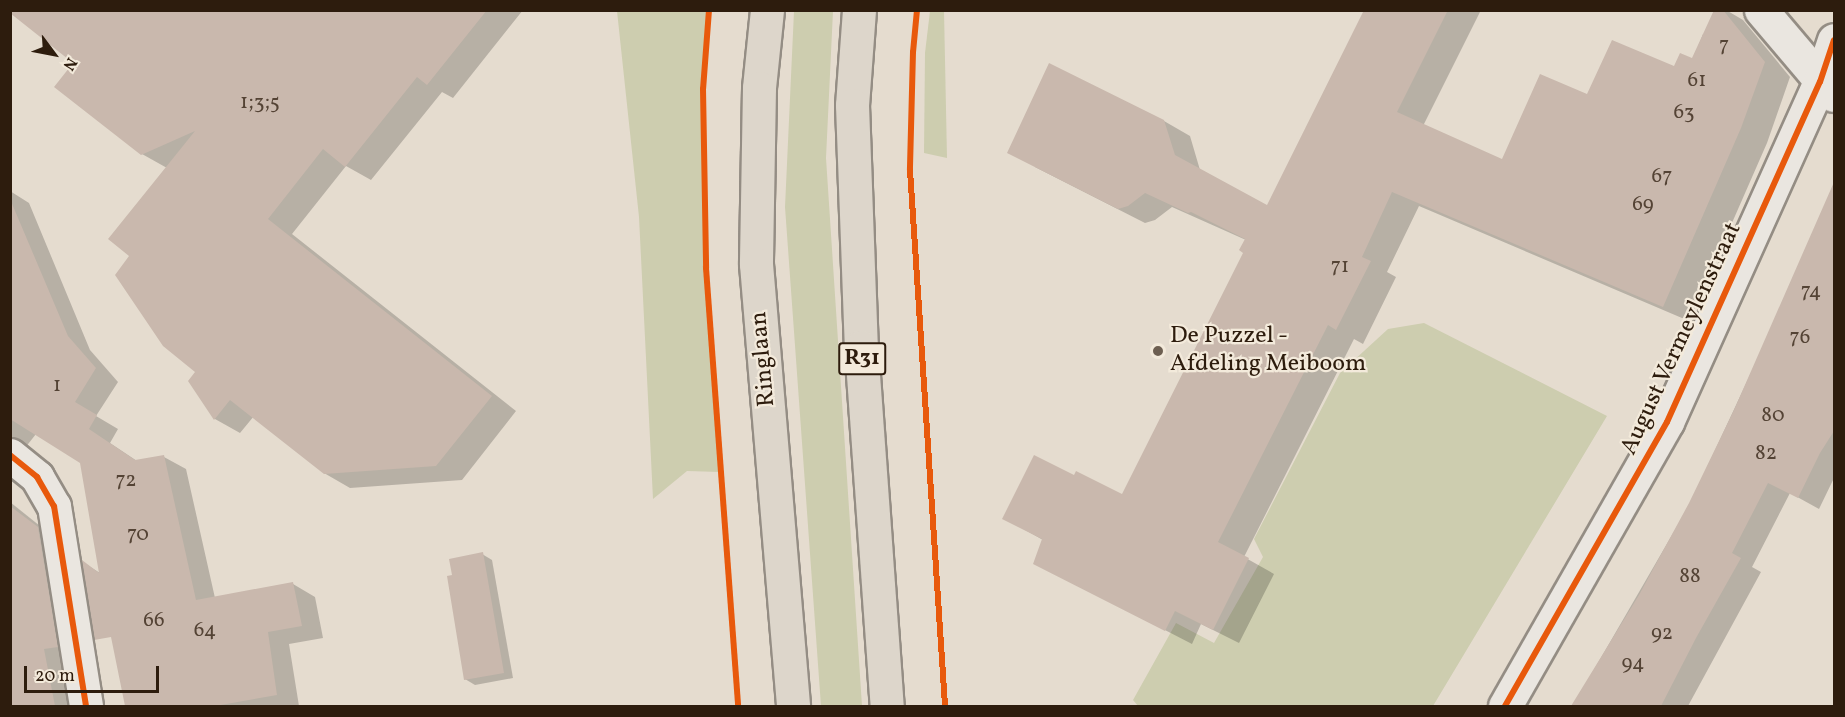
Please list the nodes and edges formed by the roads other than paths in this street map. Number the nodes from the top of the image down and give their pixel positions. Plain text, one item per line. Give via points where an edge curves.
1 (767, 10) edge
2 (859, 10) edge
3 (1761, 10) edge
4 (1834, 40) edge
5 (1827, 89) edge
6 (10, 455) edge
7 (86, 706) edge
8 (793, 706) edge
9 (887, 706) edge
10 (1505, 706) edge

1 - 8 main road, Ringlaan via 759,88 756,264
2 - 9 main road, R31 via 852,105 861,347
3 - 5 street
4 - 5 street, August Vermeylenstraat
5 - 10 street, August Vermeylenstraat via 1667,422
6 - 7 street via 37,477 54,506

